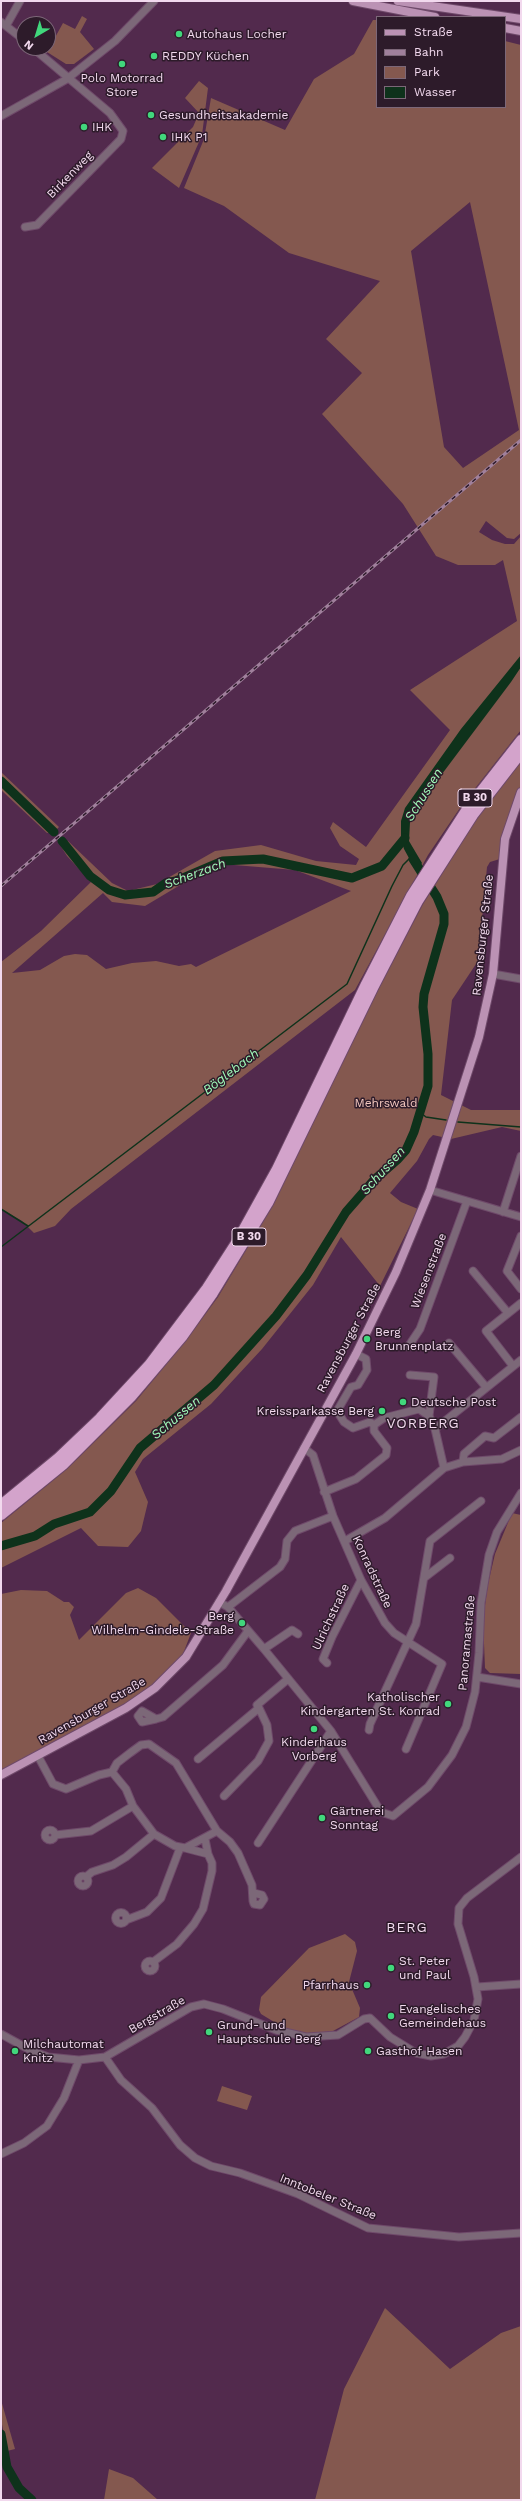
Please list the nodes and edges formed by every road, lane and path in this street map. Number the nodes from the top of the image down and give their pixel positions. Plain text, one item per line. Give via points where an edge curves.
1 (20, 1) edge
2 (154, 1) edge
3 (353, 1) edge
4 (398, 1) edge
5 (430, 16) edge
6 (500, 16) edge
7 (506, 17) edge
8 (521, 19) edge
9 (3, 24) edge
10 (506, 28) edge
11 (521, 31) edge
12 (16, 34) edge
13 (42, 56) edge
14 (67, 79) junction
15 (1, 116) edge
16 (26, 227) dead end
17 (521, 740) edge
18 (521, 753) edge
19 (521, 792) edge
20 (518, 806) edge
21 (436, 863) junction
22 (414, 899) junction
23 (493, 974) junction
24 (521, 979) edge
25 (521, 1156) edge
26 (430, 1190) junction
27 (468, 1201) junction
28 (504, 1212) junction
29 (521, 1217) edge
30 (521, 1236) edge
31 (519, 1248) edge
32 (473, 1271) dead end
33 (521, 1289) edge
34 (521, 1303) edge
35 (508, 1314) junction
36 (408, 1347) dead end
37 (445, 1347) dead end
38 (356, 1354) junction
39 (521, 1360) edge
40 (513, 1366) junction
41 (410, 1375) dead end
42 (486, 1387) junction
43 (429, 1416) junction
44 (521, 1416) edge
45 (374, 1424) junction
46 (435, 1429) junction
47 (304, 1448) junction
48 (521, 1450) edge
49 (463, 1462) junction
50 (444, 1468) junction
51 (324, 1492) junction
52 (521, 1493) edge
53 (481, 1501) dead end
54 (1, 1505) edge
55 (1, 1515) edge
56 (333, 1516) junction
57 (345, 1541) junction
58 (450, 1558) dead end
59 (424, 1578) junction
60 (361, 1580) junction
61 (220, 1602) junction
62 (228, 1608) junction
63 (248, 1631) junction
64 (298, 1634) dead end
65 (408, 1642) junction
66 (264, 1649) junction
67 (327, 1663) dead end
68 (477, 1676) junction
69 (288, 1679) junction
70 (521, 1684) edge
71 (259, 1708) junction
72 (156, 1719) dead end
73 (369, 1730) dead end
74 (331, 1731) junction
75 (406, 1750) dead end
76 (38, 1756) junction
77 (198, 1759) dead end
78 (112, 1772) junction
79 (1, 1775) edge
80 (224, 1796) dead end
81 (133, 1806) junction
82 (217, 1831) junction
83 (154, 1834) junction
84 (55, 1835) dead end
85 (205, 1839) junction
86 (258, 1843) dead end
87 (182, 1848) junction
88 (208, 1854) junction
89 (521, 1857) edge
90 (86, 1877) dead end
91 (254, 1894) dead end
92 (126, 1920) dead end
93 (153, 1962) dead end
94 (521, 1984) edge
95 (477, 1987) junction
96 (1, 2034) edge
97 (105, 2057) junction
98 (79, 2060) junction
99 (1, 2154) edge
100 (521, 2234) edge

1 - 9 street
2 - 14 street via 115,41
3 - 5 main road
4 - 6 main road
7 - 8 main road
9 - 12 street
10 - 11 main road
13 - 14 street
14 - 15 street
14 - 16 street, Birkenweg via 110,114 123,130 121,139 37,225
17 - 21 highway, B 30 via 467,809
18 - 21 highway, B 30
19 - 20 main road, Ravensburger Straße
20 - 23 main road, Ravensburger Straße via 503,858
21 - 22 highway, B 30
22 - 54 highway, B 30 via 369,977 277,1169 236,1243 207,1288 149,1365 100,1418 58,1458
22 - 55 highway, B 30 via 268,1203 243,1248 213,1293 182,1337 121,1408 64,1464
23 - 24 street
23 - 26 main road, Ravensburger Straße via 479,1037
25 - 28 street
26 - 27 street
26 - 38 main road, Ravensburger Straße via 396,1272
27 - 28 street
27 - 36 street, Wiesenstraße via 420,1329
28 - 29 street
30 - 31 street
31 - 33 street via 507,1271
32 - 35 street
34 - 35 street
35 - 40 street via 486,1332
37 - 42 street via 449,1343
38 - 45 street via 366,1359 367,1370 358,1385 351,1387 337,1411 344,1422 353,1428 370,1422
38 - 47 main road, Ravensburger Straße
39 - 40 street
40 - 42 street
41 - 43 street via 434,1377
42 - 46 street
43 - 45 street via 419,1409 384,1418
43 - 46 street
44 - 49 street via 494,1438 485,1436 464,1454
45 - 51 street via 374,1431 387,1448 386,1455 356,1479
46 - 50 street
47 - 51 street, Konradstraße via 313,1454
47 - 61 main road, Ravensburger Straße
48 - 49 street via 502,1459
49 - 50 street
50 - 57 street via 385,1518
51 - 56 street, Konradstraße
52 - 68 street, Panoramastraße via 497,1532 489,1555 481,1603
53 - 59 street via 430,1542
56 - 57 street, Konradstraße
56 - 62 street via 294,1531 287,1541 285,1559 280,1567
57 - 60 street, Konradstraße
58 - 59 street
59 - 65 street via 416,1624
60 - 65 street, Konradstraße via 385,1623
60 - 67 street, Ulrichstraße via 323,1659
61 - 62 street
61 - 76 main road, Ravensburger Straße via 191,1651 160,1684 126,1708
62 - 63 street
63 - 66 street
63 - 72 street via 223,1665 163,1717
64 - 66 street via 292,1630
65 - 73 street
65 - 75 street, Konradstraße via 442,1664
66 - 69 street
68 - 70 street
68 - 74 street, Panoramastraße via 470,1716 452,1754 428,1787 393,1816 381,1812
69 - 71 street via 257,1705
69 - 74 street
71 - 77 street
71 - 80 street via 268,1725 269,1741 258,1761
74 - 86 street
76 - 78 street via 53,1784 61,1789 70,1788 99,1774
76 - 79 main road, Ravensburger Straße
78 - 81 street via 122,1784
78 - 82 street via 117,1763 141,1746 153,1746 176,1763
81 - 83 street
81 - 84 street via 92,1831
82 - 85 street
82 - 91 street via 238,1853
83 - 87 street
83 - 90 street via 126,1857
85 - 87 street
85 - 88 street
87 - 88 street
87 - 92 street via 161,1898 147,1912
88 - 93 street via 212,1871 203,1908 194,1924 177,1944
89 - 95 street via 467,1898 459,1908 458,1924
94 - 95 street
95 - 97 street, Bergstraße via 477,2010 471,2029 458,2046 444,2054 431,2056 416,2053 390,2037 370,2018 338,2036 306,2037 276,2030 204,2004 191,2007
96 - 98 street, Bergstraße via 48,2057
97 - 98 street, Bergstraße
97 - 100 street, Inntobeler Straße via 121,2080 152,2108 180,2145 195,2158 211,2166 240,2173 298,2194 368,2228 459,2237
98 - 99 street via 64,2098 46,2126 24,2143

